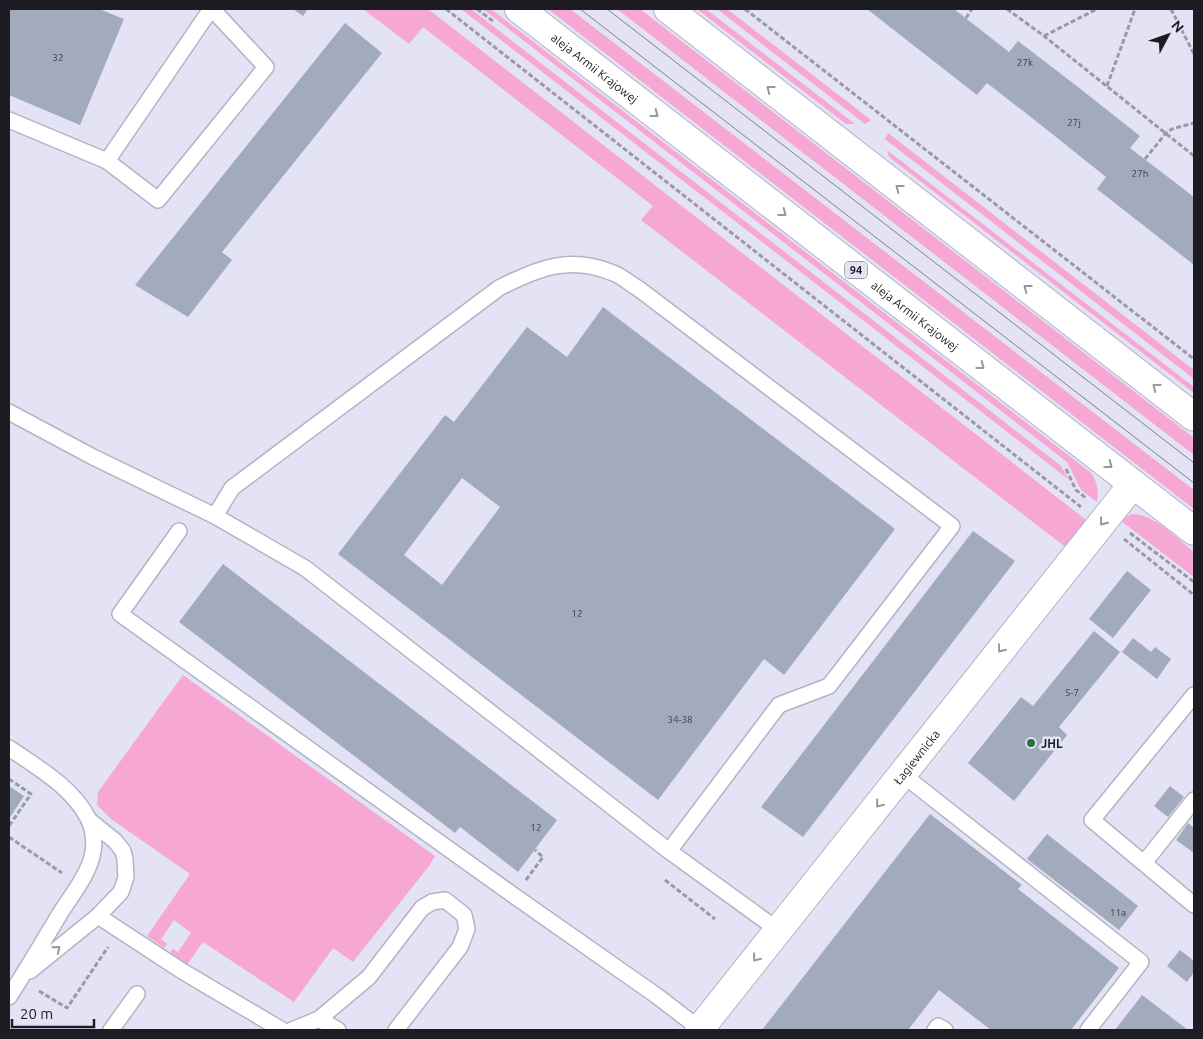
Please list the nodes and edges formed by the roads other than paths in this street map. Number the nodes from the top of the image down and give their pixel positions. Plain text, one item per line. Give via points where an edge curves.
1 (212, 9) edge
2 (519, 9) edge
3 (668, 9) edge
4 (9, 120) edge
5 (108, 161) junction
6 (9, 412) edge
7 (1194, 417) edge
8 (1133, 484) junction
9 (215, 516) junction
10 (179, 531) dead end
11 (1194, 531) edge
12 (1194, 695) edge
13 (9, 748) edge
14 (902, 774) junction
15 (1194, 800) edge
16 (88, 820) junction
17 (669, 850) junction
18 (1144, 863) junction
19 (1194, 905) edge
20 (98, 916) junction
21 (778, 930) junction
22 (20, 980) junction
23 (137, 994) dead end
24 (9, 997) edge
25 (319, 1019) junction
26 (111, 1030) edge
27 (282, 1030) edge
28 (292, 1030) edge
29 (338, 1030) edge
30 (396, 1030) edge
31 (699, 1030) edge
32 (935, 1030) edge
33 (944, 1030) edge
34 (1088, 1030) edge

1 - 5 lane
1 - 5 lane via 266,67 158,200
2 -> 8 main road, aleja Armii Krajowej / 94
7 -> 3 main road
4 - 5 lane
6 - 9 lane
8 - 11 main road, aleja Armii Krajowej / 94
8 -> 14 main road, Łagiewnicka
9 - 17 lane via 305,568
9 - 17 lane via 232,488 499,288 529,273 558,265 584,264 614,273 639,289 952,526 829,686 779,704
10 - 31 lane via 120,614 657,996
12 - 18 lane via 1092,820
13 - 16 lane via 67,791
14 -> 21 main road, Łagiewnicka
14 - 34 lane via 1141,962
15 - 18 lane
16 - 20 lane via 115,841 125,860 126,877 121,892
16 - 22 lane via 95,841 90,862
17 - 21 lane
18 - 19 lane
22 -> 20 lane
20 - 27 lane via 182,971
21 -> 31 main road, Łagiewnicka
22 - 24 lane
23 - 26 lane
25 - 28 lane
25 - 29 lane
25 - 30 lane via 369,977 422,908 445,900 464,915 467,929 460,948
32 - 33 lane via 938,1026

